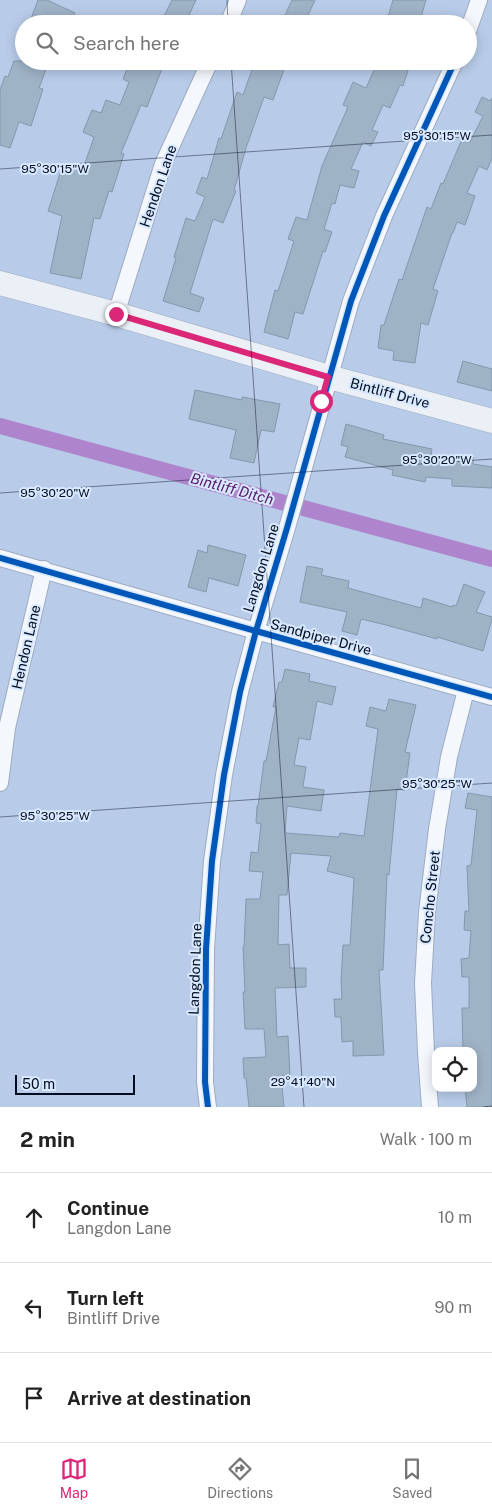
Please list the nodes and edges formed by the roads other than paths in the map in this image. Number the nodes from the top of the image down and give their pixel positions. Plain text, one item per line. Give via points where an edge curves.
1 (238, 0) edge
2 (479, 0) edge
3 (232, 15) edge
4 (474, 15) edge
5 (206, 70) edge
6 (451, 70) edge
7 (0, 283) edge
8 (116, 314) junction
9 (328, 377) junction
10 (492, 421) edge
11 (0, 558) edge
12 (44, 570) junction
13 (256, 631) junction
14 (466, 690) junction
15 (492, 697) edge
16 (0, 783) edge
17 (208, 1107) edge
18 (430, 1107) edge

1 - 3 street
2 - 4 street
5 - 8 street, Hendon Lane via 163,164
6 - 9 street, Langdon Lane via 384,216 351,301
7 - 8 street, Bintliff Drive
8 - 9 street, Bintliff Drive
9 - 10 street, Bintliff Drive
9 - 13 street, Langdon Lane
11 - 12 street, Sandpiper Drive
12 - 13 street, Sandpiper Drive
12 - 16 street, Hendon Lane via 6,728
13 - 14 street, Sandpiper Drive
13 - 17 street, Langdon Lane via 224,775 212,861 206,949 205,1082
14 - 15 street, Sandpiper Drive
14 - 18 street, Concho Street via 449,757 427,913 423,983

